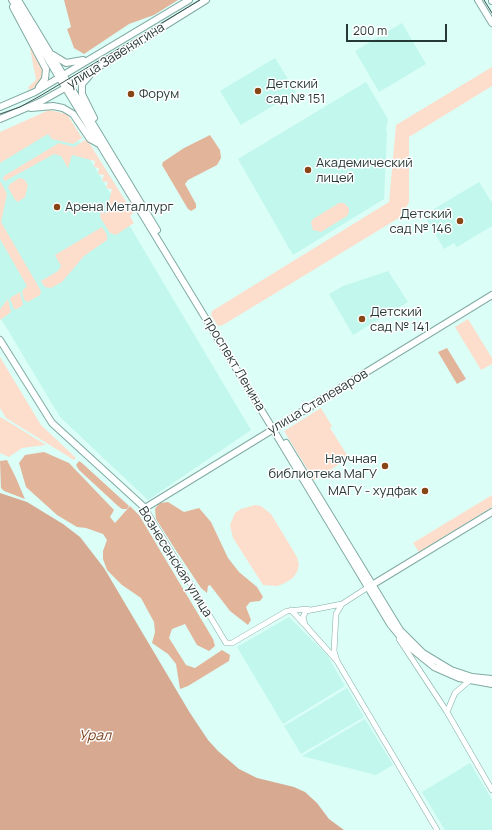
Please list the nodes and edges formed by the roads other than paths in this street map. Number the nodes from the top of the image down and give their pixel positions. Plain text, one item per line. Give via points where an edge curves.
1 (11, 0) edge
2 (18, 0) edge
3 (189, 0) edge
4 (206, 0) edge
5 (478, 0) edge
6 (492, 23) edge
7 (47, 49) junction
8 (92, 57) junction
9 (98, 67) junction
10 (61, 76) junction
11 (67, 86) junction
12 (35, 92) junction
13 (0, 107) edge
14 (25, 109) junction
15 (0, 119) edge
16 (103, 144) junction
17 (492, 295) edge
18 (0, 340) edge
19 (275, 428) junction
20 (145, 508) junction
21 (492, 512) edge
22 (370, 586) junction
23 (342, 604) junction
24 (328, 608) junction
25 (311, 609) junction
26 (289, 611) junction
27 (336, 614) junction
28 (390, 624) junction
29 (305, 625) junction
30 (334, 641) junction
31 (321, 643) junction
32 (337, 660) junction
33 (492, 679) edge
34 (469, 681) junction
35 (492, 684) edge
36 (447, 712) junction
37 (492, 790) edge
38 (437, 830) edge

1 - 10 main road, проспект Ленина
1 - 12 main road, проспект Ленина via 15,14 46,69 45,79
2 - 7 main road, проспект Ленина
3 - 8 main road, улица Завенягина
4 - 9 main road, улица Завенягина
5 - 6 main road
7 - 8 main road, улица Завенягина via 58,60 66,63
7 - 10 main road, проспект Ленина
8 - 10 main road, улица Завенягина
9 - 11 main road, улица Завенягина
9 - 16 main road, проспект Ленина via 84,80 82,94 98,125
10 - 11 main road, проспект Ленина
10 - 12 main road, улица Завенягина
11 - 14 main road, улица Завенягина
11 - 16 main road, проспект Ленина
12 - 13 main road, улица Завенягина
14 - 15 main road, улица Завенягина
14 - 16 main road, улица Завенягина via 53,106 63,108 72,114 90,139
16 - 19 main road, проспект Ленина
17 - 19 main road, улица Сталеваров
18 - 20 main road, Вознесенская улица via 52,423
19 - 20 main road, улица Сталеваров
19 - 22 main road, проспект Ленина
20 - 26 street, Вознесенская улица via 226,643 232,643
21 - 22 main road
22 - 23 street
22 - 28 main road, проспект Ленина
22 - 33 main road, проспект Ленина via 394,623 423,653 451,670 472,677
23 - 24 street
23 - 27 street
24 - 25 street
24 - 27 street
25 - 26 street
25 - 29 street via 304,614
26 - 29 street
27 - 30 street
28 - 34 main road, проспект Ленина via 408,646 426,662
28 - 36 street
29 - 31 street
30 - 31 street via 326,645
30 - 32 street
31 - 32 street
32 - 38 street
34 - 35 main road, проспект Ленина
34 - 36 street via 455,693
36 - 37 street

